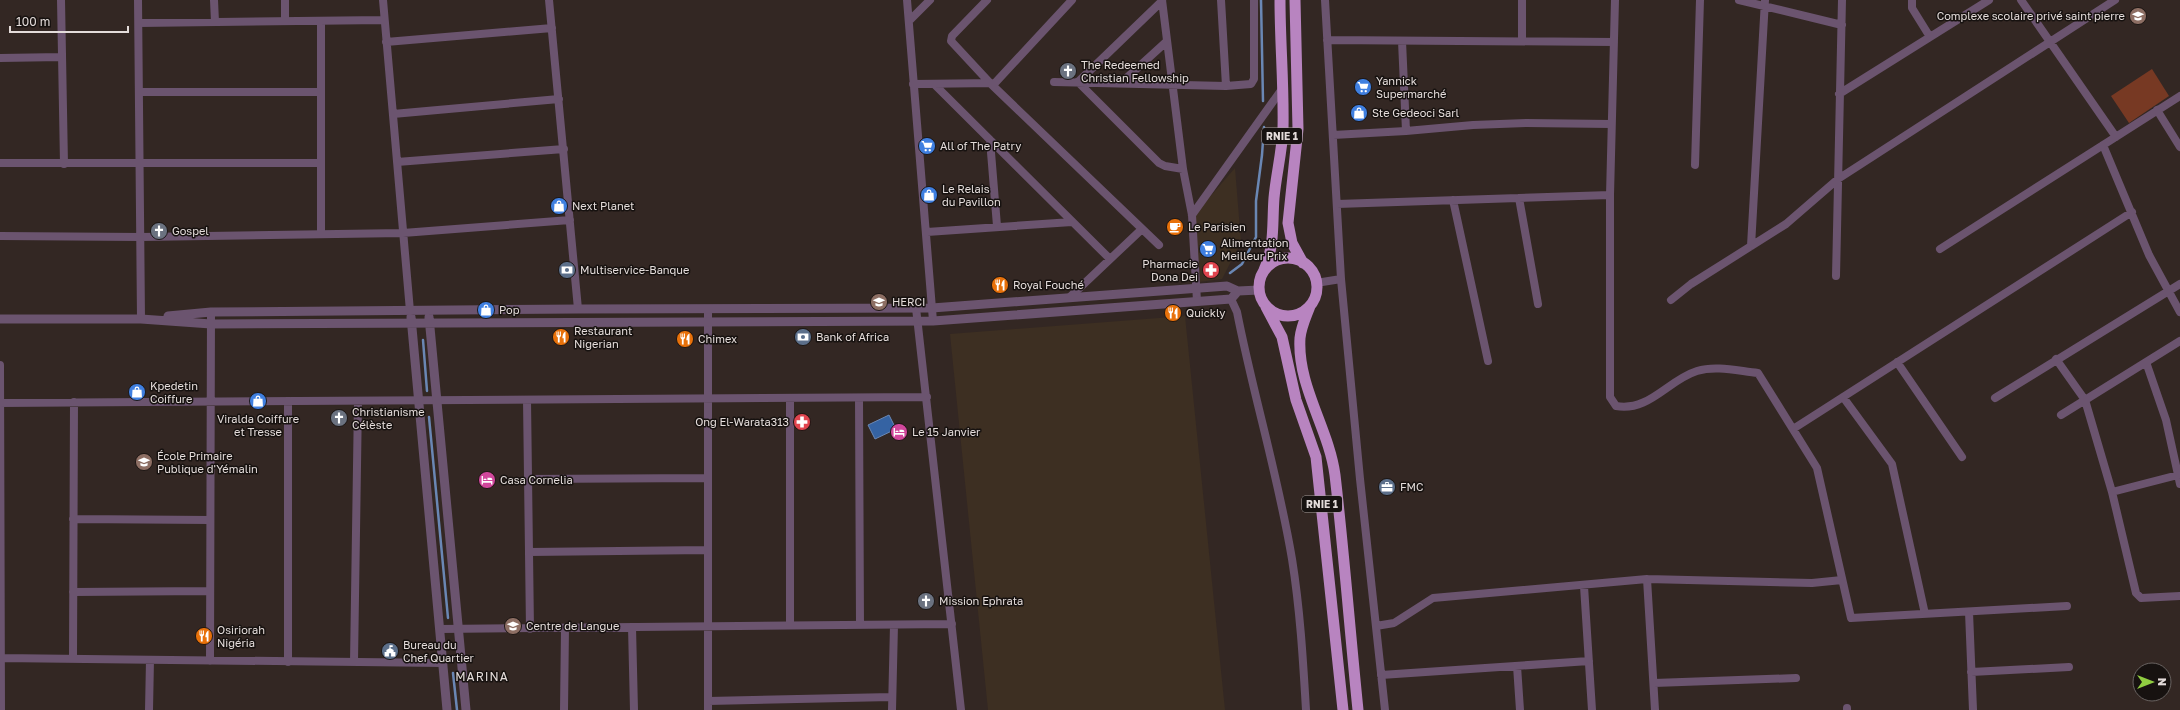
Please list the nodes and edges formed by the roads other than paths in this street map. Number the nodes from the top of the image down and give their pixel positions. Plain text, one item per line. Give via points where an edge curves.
1 (62, 0) edge
2 (138, 0) edge
3 (214, 0) edge
4 (285, 0) edge
5 (383, 0) edge
6 (550, 0) edge
7 (907, 0) edge
8 (930, 0) edge
9 (987, 0) edge
10 (1072, 0) edge
11 (1162, 0) edge
12 (1221, 0) edge
13 (1254, 0) edge
14 (1280, 0) edge
15 (1295, 0) edge
16 (1325, 0) edge
17 (1522, 0) edge
18 (1615, 0) edge
19 (1700, 0) edge
20 (1739, 0) edge
21 (1842, 0) edge
22 (1912, 0) edge
23 (1989, 0) edge
24 (2021, 0) edge
25 (2115, 0) edge
26 (1765, 3) edge
27 (321, 20) junction
28 (384, 20) junction
29 (285, 21) junction
30 (908, 21) junction
31 (214, 22) junction
32 (139, 23) junction
33 (1842, 25) junction
34 (552, 28) junction
35 (1930, 37) junction
36 (1328, 40) junction
37 (1402, 40) junction
38 (1522, 41) junction
39 (386, 42) junction
40 (1166, 42) junction
41 (1614, 42) junction
42 (2051, 43) junction
43 (62, 57) junction
44 (0, 58) edge
45 (990, 82) junction
46 (1054, 82) dead end
47 (1078, 82) junction
48 (1120, 83) junction
49 (913, 84) junction
50 (934, 84) junction
51 (1171, 84) junction
52 (1226, 86) junction
53 (1282, 89) junction
54 (139, 92) junction
55 (321, 92) junction
56 (1839, 94) junction
57 (2180, 96) edge
58 (559, 99) junction
59 (2157, 110) junction
60 (393, 114) junction
61 (1611, 124) junction
62 (1406, 132) junction
63 (1333, 135) junction
64 (2116, 137) junction
65 (990, 140) junction
66 (2103, 145) junction
67 (2180, 147) edge
68 (564, 149) junction
69 (397, 162) junction
70 (0, 163) edge
71 (321, 163) junction
72 (64, 164) junction
73 (140, 164) junction
74 (1695, 165) dead end
75 (1182, 169) junction
76 (1838, 179) junction
77 (1610, 195) junction
78 (1519, 198) junction
79 (1453, 200) junction
80 (1337, 204) junction
81 (2132, 212) junction
82 (1192, 215) junction
83 (570, 220) junction
84 (1072, 222) junction
85 (997, 226) junction
86 (1142, 229) junction
87 (927, 232) junction
88 (403, 233) junction
89 (321, 234) junction
90 (0, 236) edge
91 (141, 237) junction
92 (1159, 245) dead end
93 (1751, 246) junction
94 (1940, 250) dead end
95 (1110, 259) junction
96 (1303, 263) junction
97 (1264, 270) junction
98 (1836, 276) dead end
99 (1341, 279) junction
100 (1316, 283) junction
101 (2180, 284) edge
102 (1196, 288) junction
103 (1259, 290) junction
104 (1238, 291) junction
105 (2167, 291) junction
106 (1070, 297) junction
107 (1231, 300) junction
108 (1671, 300) dead end
109 (1197, 301) junction
110 (1538, 304) dead end
111 (1266, 306) junction
112 (1310, 306) junction
113 (916, 308) junction
114 (932, 308) junction
115 (578, 309) junction
116 (708, 309) junction
117 (410, 311) junction
118 (428, 311) junction
119 (211, 312) junction
120 (2180, 312) edge
121 (0, 319) edge
122 (141, 319) junction
123 (918, 321) junction
124 (933, 321) junction
125 (708, 322) junction
126 (411, 323) junction
127 (430, 323) junction
128 (211, 324) junction
129 (2180, 341) edge
130 (2056, 359) junction
131 (1488, 361) dead end
132 (1898, 362) junction
133 (2146, 362) junction
134 (0, 365) edge
135 (927, 397) junction
136 (1843, 397) junction
137 (790, 398) junction
138 (859, 398) junction
139 (1995, 398) dead end
140 (708, 399) junction
141 (418, 400) junction
142 (438, 400) junction
143 (527, 400) junction
144 (2085, 400) junction
145 (288, 401) junction
146 (358, 401) junction
147 (74, 402) junction
148 (211, 402) junction
149 (0, 403) edge
150 (2061, 415) dead end
151 (1793, 430) junction
152 (1962, 457) dead end
153 (2178, 474) junction
154 (708, 478) junction
155 (529, 479) junction
156 (2180, 484) edge
157 (2112, 492) junction
158 (73, 519) junction
159 (0, 520) edge
160 (210, 520) junction
161 (708, 550) junction
162 (530, 552) junction
163 (1647, 579) junction
164 (1842, 580) junction
165 (0, 583) edge
166 (1584, 586) junction
167 (210, 591) junction
168 (73, 592) junction
169 (2180, 596) edge
170 (2068, 606) dead end
171 (1969, 612) junction
172 (1925, 614) junction
173 (952, 624) junction
174 (708, 625) junction
175 (790, 625) junction
176 (860, 625) junction
177 (894, 625) junction
178 (1376, 626) junction
179 (632, 627) junction
180 (565, 628) junction
181 (440, 629) junction
182 (458, 629) junction
183 (530, 629) junction
184 (0, 658) edge
185 (73, 659) junction
186 (150, 660) junction
187 (210, 661) junction
188 (1589, 661) junction
189 (288, 662) junction
190 (354, 662) junction
191 (443, 663) junction
192 (1517, 666) junction
193 (2069, 667) dead end
194 (1971, 672) junction
195 (1381, 675) junction
196 (1796, 678) dead end
197 (1654, 683) junction
198 (892, 697) junction
199 (708, 701) junction
200 (1, 710) edge
201 (149, 710) edge
202 (447, 710) edge
203 (466, 710) edge
204 (564, 710) edge
205 (634, 710) edge
206 (708, 710) edge
207 (892, 710) edge
208 (961, 710) edge
209 (1306, 710) edge
210 (1343, 710) edge
211 (1358, 710) edge
212 (1385, 710) edge
213 (1520, 710) edge
214 (1592, 710) edge
215 (1655, 710) edge
216 (1973, 710) edge

1 - 43 street
2 - 32 street
3 - 31 street
4 - 29 street
5 - 28 street
6 - 34 street
7 - 30 street
8 - 30 street
9 - 45 street via 951,39
10 - 45 street via 994,82
11 - 40 street
11 - 47 street
12 - 52 street
13 - 52 street via 1254,79 1251,84
14 - 53 highway, RNIE 1
15 - 96 highway, RNIE 1 via 1298,129 1288,223 1292,244
16 - 36 street
17 - 38 street
18 - 41 street
19 - 74 street
20 - 26 street
21 - 33 street
22 - 35 street via 1912,8
23 - 35 street
24 - 42 street
25 - 42 street
26 - 33 street
26 - 93 street
27 - 28 street
27 - 29 street
27 - 55 street
28 - 39 street
29 - 31 street
30 - 49 street
31 - 32 street
32 - 54 street
33 - 56 street
34 - 39 street
34 - 58 street
35 - 56 street
36 - 37 street
36 - 63 street
37 - 38 street
37 - 62 street
38 - 41 street
39 - 60 street
40 - 48 street
40 - 51 street
41 - 61 street
42 - 64 street
42 - 76 street
43 - 44 street
43 - 72 street
45 - 50 street
45 - 86 street
46 - 47 street
47 - 48 street
47 - 75 street via 1159,163
48 - 51 street
49 - 50 street
49 - 87 street
50 - 65 street
51 - 52 street
51 - 75 street
53 - 82 street
53 - 97 highway, RNIE 1 via 1283,127 1274,201 1274,238
54 - 55 street
54 - 73 street
55 - 71 street
56 - 76 street
57 - 59 street
58 - 60 street
58 - 68 street
59 - 64 street
59 - 67 street
60 - 69 street
61 - 62 street via 1481,124
61 - 77 street
62 - 63 street
63 - 80 street
64 - 66 street
65 - 84 street
65 - 85 street
66 - 81 street
66 - 94 street
68 - 69 street
68 - 83 street
69 - 88 street
70 - 72 street
71 - 73 street
71 - 89 street
72 - 73 street
73 - 91 street
75 - 82 street
76 - 93 street via 1786,224
76 - 98 street
77 - 78 street
77 - 151 street via 1610,397 1616,406 1645,402 1695,371 1711,368 1758,373
78 - 79 street
78 - 110 street
79 - 80 street
79 - 131 street
80 - 99 street
81 - 105 street
81 - 132 street
82 - 102 street
83 - 88 street
83 - 115 street
84 - 85 street
84 - 95 street
85 - 87 street
86 - 92 street
86 - 95 street
87 - 114 street
88 - 89 street
88 - 117 street
89 - 91 street
90 - 91 street
91 - 122 street
93 - 108 street via 1691,284
95 - 106 street
96 - 97 highway via 1292,258 1282,259 1273,262
96 - 100 highway, RNIE 1 via 1312,271
97 - 103 highway, RNIE 1
99 - 100 street
99 - 178 street
100 - 112 highway, RNIE 1 via 1316,295
101 - 105 street
102 - 104 street via 1227,286
102 - 106 street
102 - 109 street
103 - 104 street
103 - 111 highway, RNIE 1
104 - 107 street
105 - 120 street
105 - 130 street
106 - 114 street
107 - 109 street
107 - 209 street via 1237,312 1265,430 1292,558
109 - 124 street
111 - 112 highway via 1277,315 1289,317 1298,315
111 - 210 highway, RNIE 1 via 1282,337 1296,400 1316,457
112 - 211 highway, RNIE 1 via 1300,337 1302,364 1323,429 1334,474
113 - 114 street
113 - 116 street
113 - 123 street
114 - 124 street
115 - 116 street
115 - 118 street
116 - 125 street
117 - 118 street
117 - 119 street
117 - 126 street
118 - 127 street
119 - 122 street
119 - 128 street
121 - 122 street
122 - 128 street
123 - 124 street
123 - 125 street
123 - 135 street
125 - 127 street
125 - 140 street
126 - 127 street
126 - 128 street
126 - 141 street
127 - 142 street
128 - 148 street
129 - 133 street
130 - 139 street
130 - 144 street
132 - 136 street
132 - 152 street
133 - 144 street
133 - 153 street via 2166,420
134 - 149 street
135 - 138 street
135 - 173 street
136 - 151 street
136 - 172 street via 1892,464
137 - 138 street
137 - 140 street
137 - 175 street
138 - 176 street
140 - 143 street
140 - 154 street
141 - 142 street
141 - 146 street
141 - 181 street
142 - 143 street
142 - 182 street
143 - 155 street
144 - 150 street
144 - 157 street
145 - 146 street
145 - 148 street
145 - 189 street
146 - 190 street
147 - 148 street
147 - 149 street
147 - 158 street
148 - 160 street
149 - 159 street
151 - 164 street via 1817,468
153 - 156 street
153 - 157 street
154 - 155 street
154 - 161 street
155 - 162 street
157 - 169 street via 2138,597
158 - 160 street
158 - 168 street
159 - 165 street
160 - 167 street
161 - 162 street
161 - 174 street
162 - 183 street
163 - 164 street via 1812,583
163 - 166 street
163 - 197 street
164 - 172 street via 1851,618
165 - 184 street
166 - 178 street via 1433,598 1394,623
166 - 188 street
167 - 168 street
167 - 187 street
168 - 185 street
170 - 171 street
171 - 172 street
171 - 194 street
173 - 177 street
173 - 208 street
174 - 175 street
174 - 179 street
174 - 199 street
175 - 176 street
176 - 177 street
177 - 198 street
178 - 195 street
179 - 180 street
179 - 205 street
180 - 183 street
180 - 204 street
181 - 182 street
181 - 191 street
182 - 183 street
182 - 203 street
184 - 185 street
184 - 200 street
185 - 186 street
186 - 187 street
186 - 201 street
187 - 189 street
188 - 192 street
188 - 214 street
189 - 190 street
190 - 191 street
191 - 202 street
192 - 195 street
192 - 213 street
193 - 194 street
194 - 216 street
195 - 212 street
196 - 197 street
197 - 215 street
198 - 199 street
198 - 207 street
199 - 206 street

